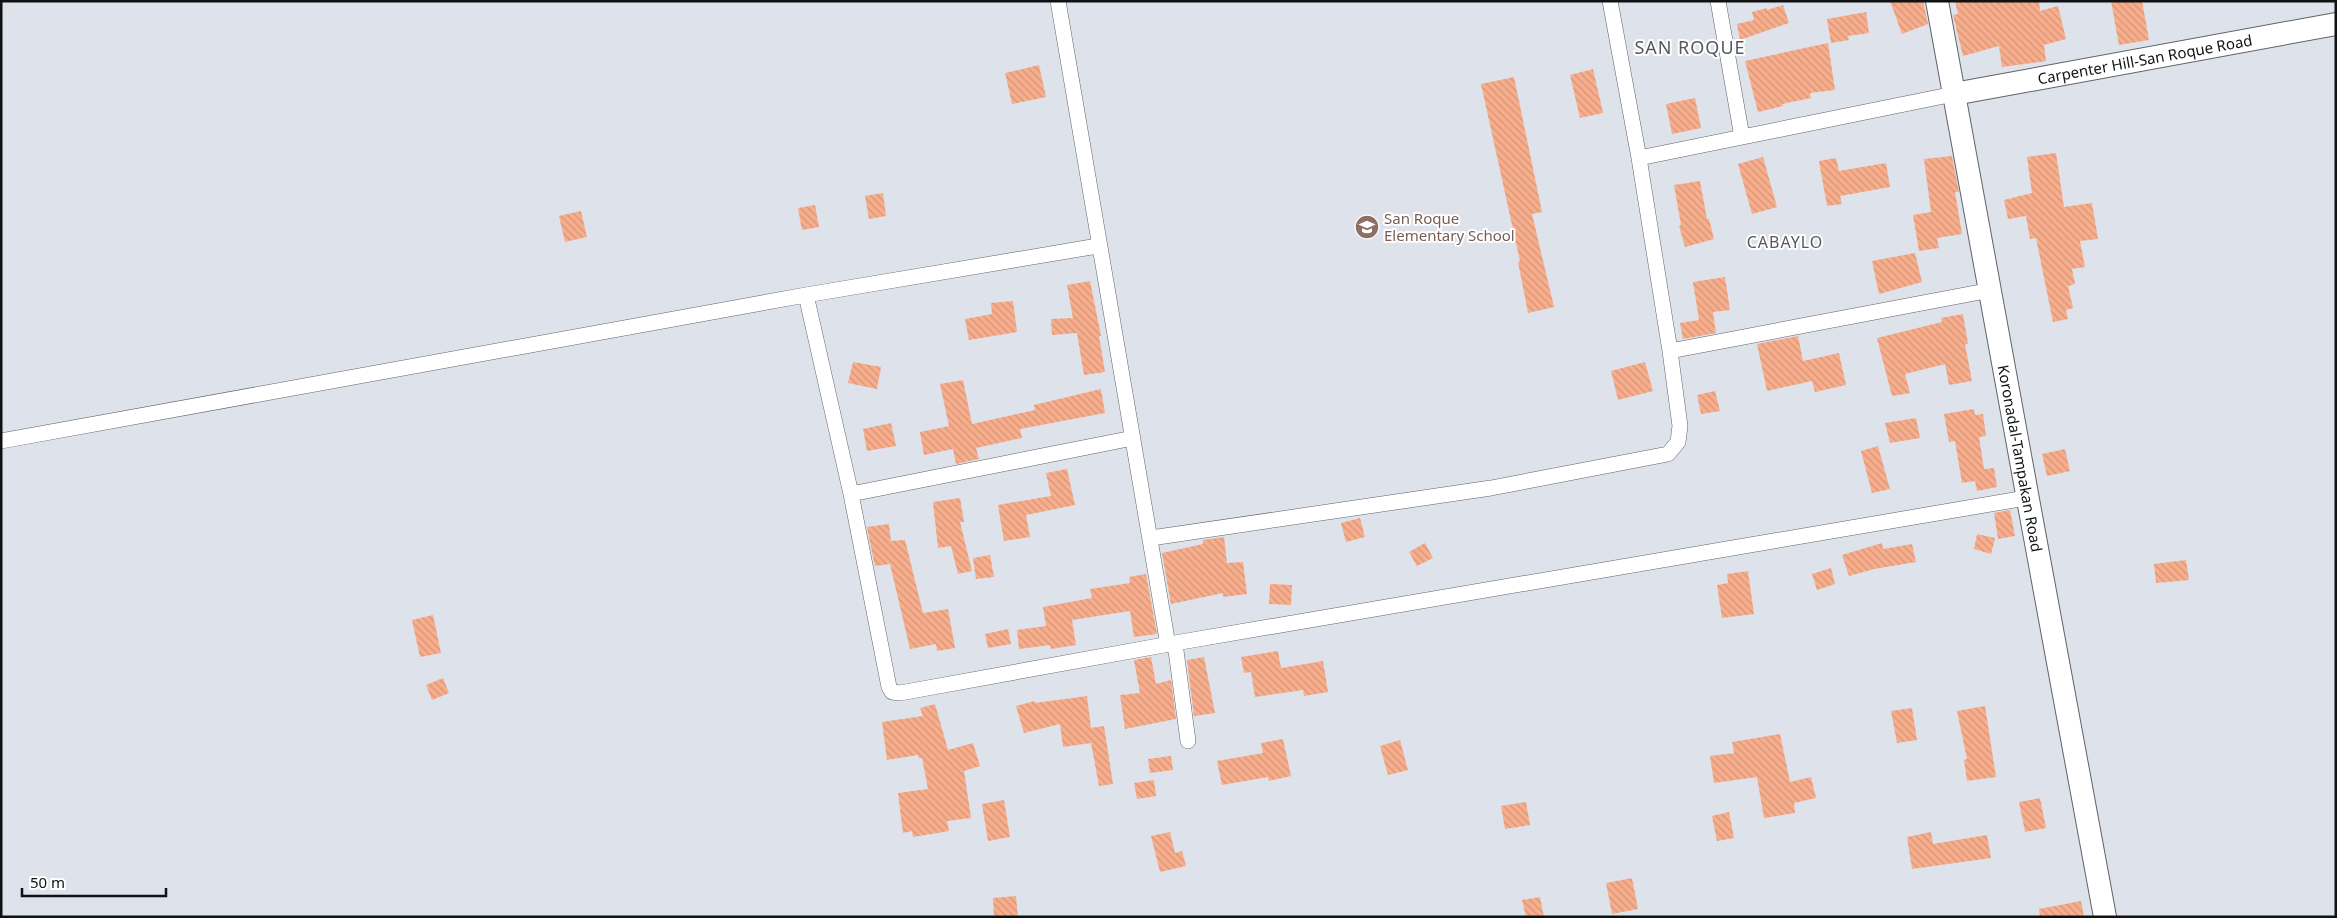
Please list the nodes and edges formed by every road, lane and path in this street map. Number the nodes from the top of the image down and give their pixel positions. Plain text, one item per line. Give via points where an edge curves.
1 (1058, 1) edge
2 (1610, 1) edge
3 (1718, 1) edge
4 (1937, 1) edge
5 (2336, 24) edge
6 (1954, 94) junction
7 (1742, 137) junction
8 (1639, 158) junction
9 (1098, 246) junction
10 (1991, 290) junction
11 (806, 294) junction
12 (1670, 351) junction
13 (1133, 438) junction
14 (1, 441) edge
15 (851, 494) junction
16 (2026, 498) junction
17 (1151, 538) junction
18 (1172, 644) junction
19 (1188, 741) dead end
20 (2105, 917) edge

1 - 9 street
2 - 8 street
3 - 7 street
4 - 6 main road, Koronadal-Tampakan Road
5 - 6 main road, Carpenter Hill-San Roque Road
6 - 7 street
6 - 10 main road, Koronadal-Tampakan Road
7 - 8 street
8 - 12 street
9 - 11 street
9 - 13 street
10 - 12 street
10 - 16 main road, Koronadal-Tampakan Road
11 - 14 street
11 - 15 street
12 - 17 street via 1680,426 1678,442 1668,454 1491,488
13 - 15 street
13 - 17 street
15 - 18 street via 888,687 892,692
16 - 18 street
16 - 20 main road, Koronadal-Tampakan Road
17 - 18 street
18 - 19 street

